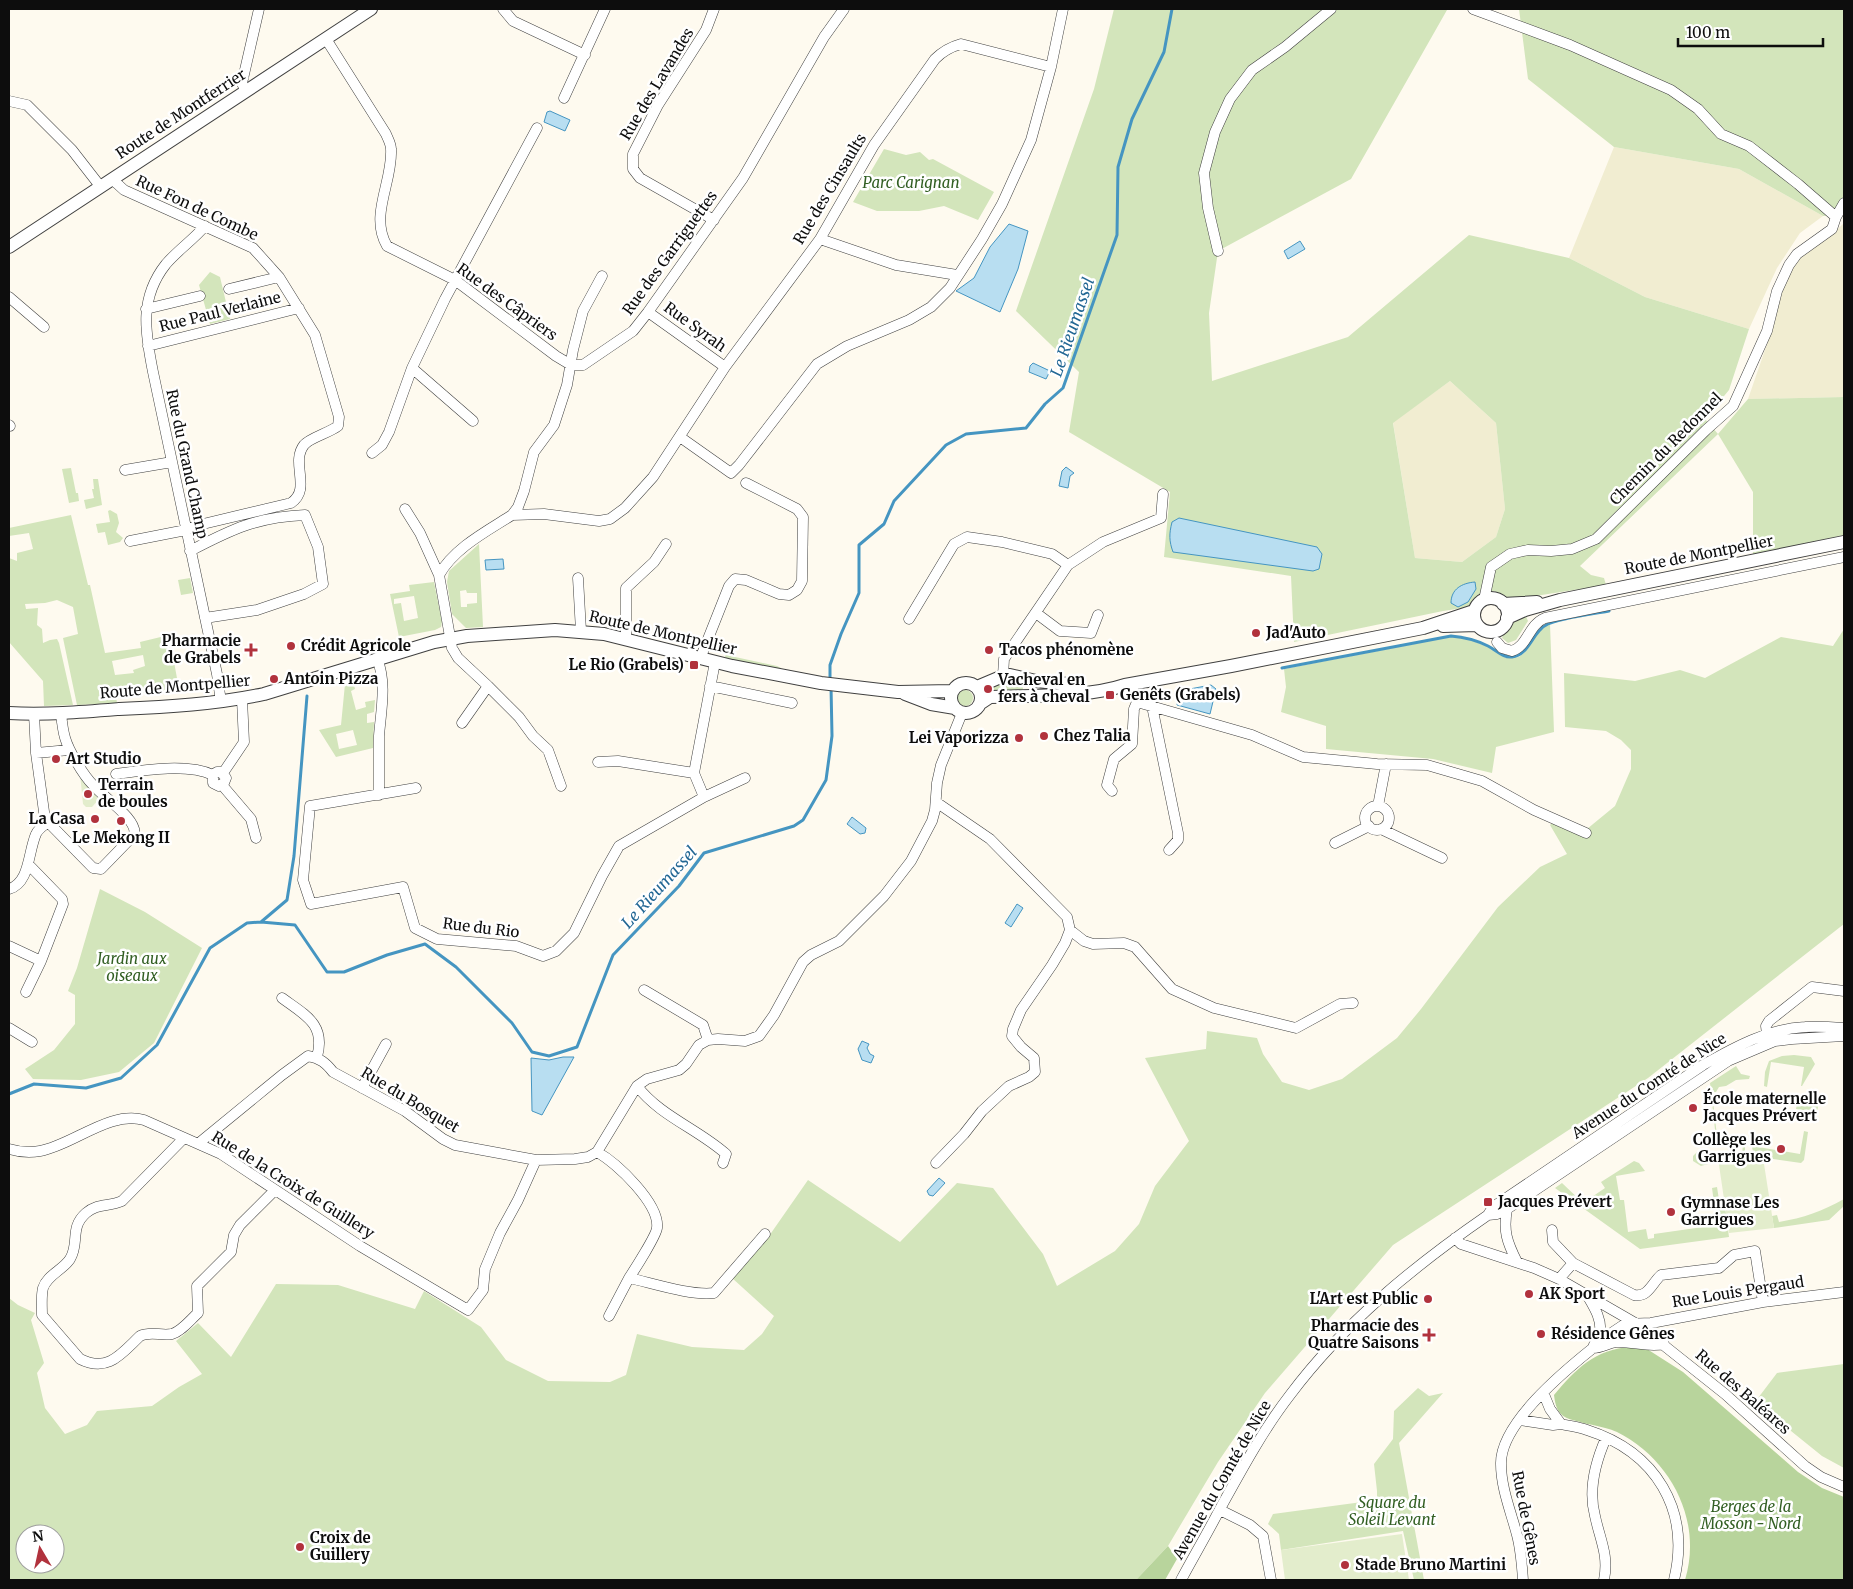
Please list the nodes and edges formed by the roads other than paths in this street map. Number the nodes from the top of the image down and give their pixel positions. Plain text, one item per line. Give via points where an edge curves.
1 (259, 9) edge
2 (371, 9) edge
3 (503, 9) edge
4 (605, 9) edge
5 (714, 9) edge
6 (844, 9) edge
7 (1063, 9) edge
8 (1331, 9) edge
9 (1473, 9) edge
10 (326, 39) junction
11 (585, 55) junction
12 (1051, 67) junction
13 (245, 90) junction
14 (564, 98) dead end
15 (9, 101) edge
16 (536, 128) dead end
17 (112, 179) junction
18 (100, 186) junction
19 (1844, 203) edge
20 (1836, 217) junction
21 (190, 220) junction
22 (714, 220) junction
23 (204, 226) junction
24 (820, 239) junction
25 (186, 243) junction
26 (9, 247) edge
27 (1218, 251) dead end
28 (958, 275) junction
29 (602, 276) dead end
30 (279, 277) junction
31 (455, 280) junction
32 (229, 289) dead end
33 (200, 296) dead end
34 (9, 297) edge
35 (299, 308) junction
36 (146, 309) junction
37 (648, 312) junction
38 (44, 327) dead end
39 (148, 346) junction
40 (571, 365) junction
41 (412, 368) junction
42 (725, 368) junction
43 (473, 421) dead end
44 (680, 437) junction
45 (372, 453) dead end
46 (172, 462) junction
47 (125, 470) dead end
48 (746, 483) dead end
49 (1163, 494) dead end
50 (404, 509) dead end
51 (512, 515) junction
52 (186, 530) junction
53 (130, 541) dead end
54 (1844, 542) edge
55 (666, 544) dead end
56 (190, 551) junction
57 (1844, 557) edge
58 (1068, 565) junction
59 (440, 576) junction
60 (578, 578) dead end
61 (1560, 600) junction
62 (1493, 601) junction
63 (1474, 611) junction
64 (1036, 613) junction
65 (1098, 615) dead end
66 (205, 618) junction
67 (1507, 618) junction
68 (909, 619) dead end
69 (1476, 625) junction
70 (1423, 628) junction
71 (581, 631) junction
72 (450, 639) junction
73 (626, 639) junction
74 (1497, 642) dead end
75 (377, 658) junction
76 (700, 658) junction
77 (715, 662) junction
78 (1003, 676) junction
79 (1030, 680) junction
80 (1128, 684) junction
81 (488, 686) junction
82 (710, 686) junction
83 (977, 687) junction
84 (952, 691) junction
85 (898, 692) junction
86 (1026, 695) junction
87 (242, 699) junction
88 (221, 702) junction
89 (1137, 702) junction
90 (792, 703) dead end
91 (981, 703) junction
92 (1152, 706) junction
93 (959, 711) junction
94 (9, 713) edge
95 (61, 713) junction
96 (34, 714) junction
97 (462, 722) dead end
98 (69, 750) junction
99 (36, 753) junction
100 (598, 762) dead end
101 (1386, 764) junction
102 (694, 773) junction
103 (116, 774) dead end
104 (218, 774) junction
105 (745, 778) dead end
106 (561, 786) dead end
107 (416, 788) dead end
108 (1112, 792) dead end
109 (378, 796) junction
110 (704, 797) junction
111 (936, 802) junction
112 (1378, 806) junction
113 (47, 822) junction
114 (1369, 826) junction
115 (1381, 829) junction
116 (1586, 833) dead end
117 (256, 838) dead end
118 (1336, 843) dead end
119 (1168, 850) dead end
120 (1442, 858) dead end
121 (28, 864) junction
122 (9, 889) edge
123 (1070, 930) junction
124 (9, 946) edge
125 (41, 961) junction
126 (644, 990) dead end
127 (1844, 991) edge
128 (26, 992) dead end
129 (282, 998) dead end
130 (1353, 1003) dead end
131 (9, 1028) edge
132 (1844, 1028) edge
133 (1767, 1034) junction
134 (1844, 1036) edge
135 (708, 1040) junction
136 (32, 1042) dead end
137 (386, 1044) dead end
138 (317, 1057) junction
139 (637, 1086) junction
140 (362, 1088) junction
141 (184, 1138) junction
142 (199, 1143) junction
143 (9, 1149) edge
144 (597, 1152) junction
145 (536, 1160) junction
146 (723, 1163) dead end
147 (936, 1163) dead end
148 (275, 1190) junction
149 (1507, 1209) junction
150 (1488, 1215) junction
151 (1552, 1230) dead end
152 (765, 1234) dead end
153 (1455, 1238) junction
154 (1517, 1262) junction
155 (1573, 1263) junction
156 (629, 1278) junction
157 (1559, 1279) junction
158 (1844, 1292) edge
159 (1587, 1295) junction
160 (1763, 1302) junction
161 (608, 1316) dead end
162 (1637, 1324) junction
163 (1616, 1342) junction
164 (1595, 1344) junction
165 (1664, 1344) junction
166 (1543, 1392) junction
167 (1520, 1420) junction
168 (1561, 1424) junction
169 (1606, 1438) junction
170 (1844, 1487) edge
171 (1220, 1510) junction
172 (1181, 1580) edge
173 (1271, 1580) edge
174 (1523, 1580) edge
175 (1604, 1580) edge
176 (1674, 1580) edge

1 - 13 street via 242,83
2 - 10 street, Route de Montferrier
3 - 11 street via 513,21
4 - 11 street
5 - 22 street, Rue des Lavandes via 706,30 658,105 633,154 633,170 640,178
6 - 22 street, Rue des Garriguettes via 824,37 743,178
7 - 12 street
8 - 27 street via 1252,70 1230,99 1215,132 1204,174
9 - 20 street via 1570,45 1671,90 1698,109 1721,134 1749,146
10 - 13 street, Route de Montferrier
10 - 31 street, Rue des Câpriers via 391,147 379,223 382,237 387,246
11 - 14 street
12 - 24 street, Rue des Cinsaults via 961,44 943,51 874,145
12 - 28 street via 1031,140 1018,170 982,239
13 - 17 street, Route de Montferrier
15 - 18 street via 27,105 72,150
16 - 31 street
17 - 18 street, Route de Montferrier
17 - 21 street, Rue Fon de Combe via 124,190
18 - 26 street, Route de Montferrier
19 - 20 street, Chemin du Redonnel
20 - 62 street, Chemin du Redonnel via 1832,229 1797,254 1789,265 1777,292 1768,331 1734,406 1596,539 1572,548 1510,554 1491,567 1486,586
21 - 23 street, Rue Fon de Combe
21 - 25 street via 191,232
22 - 37 street, Rue des Garriguettes
23 - 25 street, Rue du Grand Champ
23 - 30 street, Rue Fon de Combe via 253,248
24 - 28 street via 896,265
24 - 42 street, Rue des Cinsaults
25 - 36 street, Rue du Grand Champ via 157,278 149,293
28 - 44 street via 931,307 909,320 847,346 817,364 731,472
29 - 40 street via 583,310
30 - 32 street
30 - 35 street, Rue Fon de Combe
31 - 40 street, Rue des Câpriers
31 - 41 street
33 - 36 street
34 - 38 street
35 - 39 street, Rue Paul Verlaine
35 - 52 street, Rue Fon de Combe via 314,335 337,409 338,426 306,443 299,452 301,491 291,503
36 - 39 street, Rue du Grand Champ
37 - 40 street, Rue des Garriguettes via 632,331 611,346 583,365
37 - 42 street, Rue Syrah
39 - 46 street, Rue du Grand Champ
40 - 51 street via 554,425 534,452 524,491
41 - 43 street
41 - 45 street via 389,432
42 - 44 street, Rue des Cinsaults
44 - 51 street, Rue des Cinsaults via 653,477 625,508 610,519
46 - 47 street
46 - 52 street, Rue du Grand Champ
48 - 76 street via 797,509 803,517 802,581 789,595 735,579 729,586
49 - 58 street via 1161,518 1103,542
50 - 59 street
51 - 59 street via 457,553 445,565
52 - 53 street
52 - 56 street, Rue du Grand Champ
54 - 61 street, Route de Montpellier
55 - 73 street via 654,562 626,588
56 - 66 street, Rue du Grand Champ
56 - 66 street via 257,521 305,515 318,547 323,584 257,610
57 - 74 street via 1545,618 1533,626 1522,645 1512,651
58 - 64 street
58 - 68 street via 1052,554 968,537 954,544
59 - 72 street
60 - 71 street
61 - 62 street, Route de Montpellier
61 - 67 street, Route de Montpellier
62 - 63 street, Route de Montpellier via 1478,604
62 - 67 street via 1507,611
63 - 69 street
63 - 70 street, Route de Montpellier
64 - 65 street via 1060,631 1091,633
64 - 78 street via 1004,659
66 - 88 street, Rue du Grand Champ
67 - 69 street, Route de Montpellier via 1503,627 1495,632 1485,631
69 - 70 street, Route de Montpellier
70 - 80 street, Route de Montpellier
71 - 72 street, Route de Montpellier via 535,630
71 - 73 street, Route de Montpellier
72 - 75 street, Route de Montpellier
72 - 81 street via 454,652
73 - 76 street, Route de Montpellier
75 - 87 street, Route de Montpellier
75 - 109 street via 383,696
76 - 77 street, Route de Montpellier
77 - 82 street
77 - 85 street, Route de Montpellier via 821,684
78 - 79 street, Route de Montpellier
78 - 83 street
79 - 80 street, Route de Montpellier via 1061,685
79 - 86 street
80 - 86 street, Route de Montpellier via 1108,690
80 - 89 street
81 - 97 street
81 - 106 street via 548,750
82 - 90 street
82 - 102 street
83 - 84 street via 964,683
83 - 91 street
84 - 85 street, Route de Montpellier
84 - 93 street via 951,700
85 - 93 street, Route de Montpellier
86 - 91 street, Route de Montpellier via 990,697
87 - 88 street, Route de Montpellier
87 - 104 street via 244,742
88 - 95 street, Route de Montpellier
89 - 92 street
89 - 108 street via 1132,744 1114,759 1107,785
91 - 93 street via 967,714
92 - 101 street via 1252,735 1303,757
92 - 119 street via 1178,832 1178,840
93 - 111 street via 941,765
94 - 96 street, Route de Montpellier
95 - 96 street, Route de Montpellier
95 - 98 street via 64,739
96 - 99 street
98 - 99 street
98 - 113 street via 93,786 123,812 135,831 117,854 101,868 93,868
99 - 113 street
100 - 102 street via 618,761
101 - 112 street
101 - 116 street via 1427,765 1482,781 1534,810
102 - 110 street
103 - 104 street via 196,769
104 - 117 street via 225,781 222,785 251,819
105 - 110 street, Rue du Rio
107 - 109 street
109 - 110 street, Rue du Rio via 310,806 303,880 311,904 403,887 415,928 437,939 516,946 543,956 556,951 574,933 619,846
111 - 123 street via 990,839 1067,918
111 - 135 street via 932,821 898,880 839,941 803,962 759,1036 745,1041
112 - 114 street via 1371,807 1366,813
112 - 115 street via 1386,809 1389,816 1388,824
113 - 121 street via 36,834
114 - 115 street
114 - 118 street
115 - 120 street
121 - 122 street via 18,885
121 - 125 street via 62,899 63,904
123 - 130 street via 1093,944 1124,943 1135,947 1172,989 1214,1008 1296,1028 1340,1004
123 - 147 street via 1052,965 1021,1010 1013,1029 1012,1036 1034,1058 1035,1072 1008,1086
124 - 125 street
125 - 128 street
126 - 135 street via 703,1025
127 - 133 street via 1812,987 1769,1021
129 - 138 street via 311,1020 320,1039
131 - 136 street
132 - 133 street, Avenue du Comté de Nice via 1805,1027
133 - 150 street, Avenue du Comté de Nice via 1703,1065 1493,1207
134 - 149 street, Avenue du Comté de Nice via 1775,1041 1728,1061
135 - 139 street via 699,1045 678,1070 647,1079
137 - 140 street
138 - 140 street, Rue du Bosquet via 333,1072
138 - 142 street via 308,1056 282,1074
139 - 144 street
139 - 146 street via 651,1102 712,1141 726,1154
140 - 145 street, Rue du Bosquet via 405,1111 456,1145
141 - 142 street, Rue de la Croix de Guillery
141 - 143 street, Rue de la Croix de Guillery via 144,1120 127,1117 53,1148 25,1152
141 - 148 street via 122,1201 112,1206 97,1205 77,1222 70,1259 43,1288 42,1315 80,1359 87,1363 114,1361 140,1336 180,1330 198,1313 197,1286 231,1252 234,1235 240,1225
142 - 148 street, Rue de la Croix de Guillery
144 - 145 street, Rue du Bosquet via 575,1159
144 - 156 street via 624,1172 656,1214 657,1229
145 - 148 street, Rue de la Croix de Guillery via 484,1269 483,1290 468,1310 360,1246
149 - 150 street, Avenue du Comté de Nice
149 - 154 street via 1507,1242
150 - 153 street, Avenue du Comté de Nice
151 - 155 street via 1553,1242
152 - 156 street via 714,1293 684,1291
153 - 154 street, Rue des Baléares via 1461,1244
153 - 171 street, Avenue du Comté de Nice via 1392,1286 1311,1369 1260,1438
154 - 157 street, Rue des Baléares
155 - 157 street
155 - 160 street via 1640,1296 1662,1275 1720,1268 1734,1255 1755,1251
156 - 161 street
157 - 159 street, Rue des Baléares
158 - 160 street, Rue Louis Pergaud
159 - 162 street, Rue des Baléares
159 - 164 street via 1598,1317 1600,1333
160 - 162 street, Rue Louis Pergaud
162 - 163 street, Rue de Gênes
162 - 164 street, Rue de Gênes via 1625,1324
162 - 165 street, Rue des Baléares
163 - 164 street, Rue de Gênes via 1600,1348
163 - 165 street, Rue de Gênes
164 - 166 street, Rue de Gênes
165 - 170 street, Rue des Baléares via 1805,1466
166 - 167 street, Rue de Gênes
166 - 168 street
167 - 168 street
167 - 174 street, Rue de Gênes via 1504,1442 1500,1465 1519,1545
168 - 169 street
169 - 175 street via 1592,1489 1595,1517 1606,1558
169 - 176 street via 1651,1469 1668,1497 1678,1524 1680,1545
171 - 172 street, Avenue du Comté de Nice
171 - 173 street via 1250,1525 1263,1536

